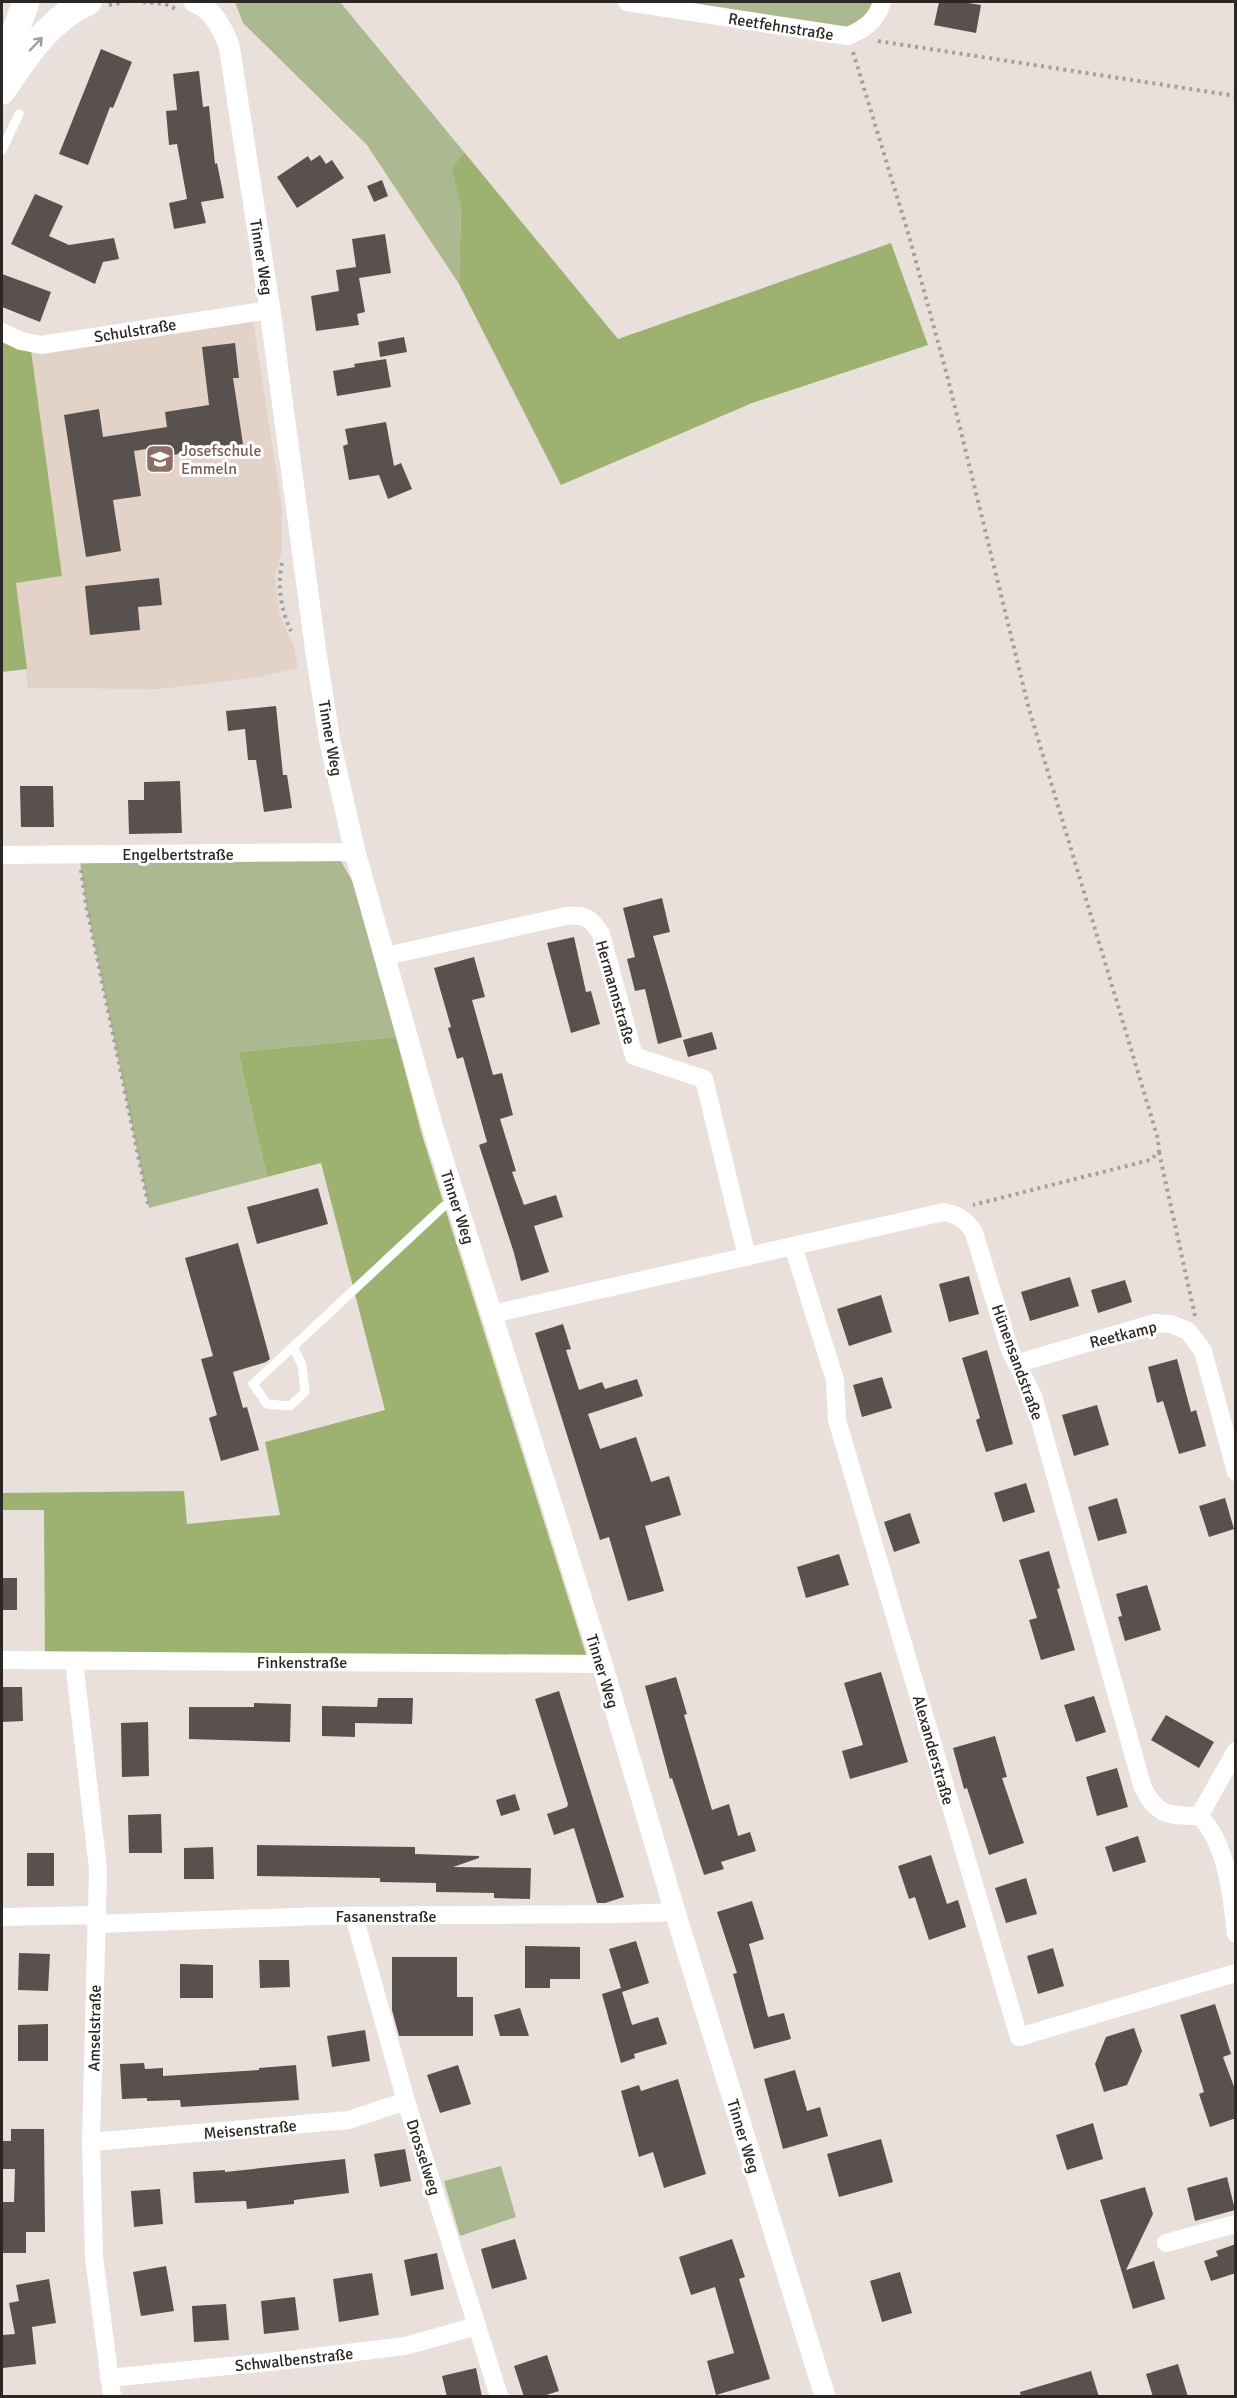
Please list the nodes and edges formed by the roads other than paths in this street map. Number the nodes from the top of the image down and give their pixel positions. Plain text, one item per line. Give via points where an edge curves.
1 (26, 2) edge
2 (88, 2) edge
3 (200, 2) edge
4 (627, 2) edge
5 (882, 2) edge
6 (2, 69) edge
7 (2, 91) edge
8 (19, 114) dead end
9 (2, 150) edge
10 (270, 310) junction
11 (2, 332) edge
12 (355, 852) junction
13 (2, 855) edge
14 (386, 956) junction
15 (456, 1202) junction
16 (793, 1246) junction
17 (747, 1257) junction
18 (492, 1314) junction
19 (293, 1347) junction
20 (1018, 1363) junction
21 (1236, 1472) edge
22 (2, 1660) edge
23 (74, 1661) junction
24 (602, 1664) junction
25 (1236, 1751) edge
26 (1199, 1816) junction
27 (675, 1911) junction
28 (354, 1916) junction
29 (2, 1917) edge
30 (97, 1920) junction
31 (1236, 1934) edge
32 (1236, 1973) edge
33 (406, 2100) junction
34 (92, 2142) junction
35 (1236, 2224) edge
36 (1166, 2243) dead end
37 (477, 2326) junction
38 (109, 2378) junction
39 (112, 2397) edge
40 (499, 2397) edge
41 (825, 2397) edge

1 - 6 main road
7 -> 2 main road via 31,48 69,12
3 - 10 street, Tinner Weg via 220,24 229,45
4 - 5 street, Reetfehnstraße via 848,36 867,27
8 - 9 lane
10 - 11 street, Schulstraße via 41,345
10 - 12 street, Tinner Weg via 330,742
12 - 13 street, Engelbertstraße
12 - 14 street, Tinner Weg
14 - 15 street, Tinner Weg
14 - 17 street, Hermannstraße via 566,916 582,915 593,921 601,934 634,1056 704,1079
15 - 18 street, Tinner Weg
15 - 19 lane via 444,1206
16 - 17 street
16 - 20 street, Hünensandstraße via 944,1212 957,1215 968,1222 974,1233
16 - 32 street, Alexanderstraße via 835,1380 837,1420 1019,2037
17 - 18 street
18 - 24 street, Tinner Weg
19 - 19 lane via 302,1365 305,1392 290,1406 267,1404 253,1384
20 - 21 street, Reetkamp via 1155,1323 1188,1331 1203,1351
20 - 26 street, Hünensandstraße via 1033,1396 1142,1785 1150,1802 1160,1811
22 - 23 street, Finkenstraße
23 - 24 street, Finkenstraße
23 - 30 street, Amselstraße via 98,1869
24 - 27 street, Tinner Weg
25 - 26 street
26 - 31 street via 1216,1839 1231,1892
27 - 28 street, Fasanenstraße
27 - 41 street, Tinner Weg
28 - 30 street, Fasanenstraße
28 - 33 street, Drosselweg
29 - 30 street, Fasanenstraße
30 - 34 street, Amselstraße
33 - 34 street, Meisenstraße via 349,2120
33 - 37 street, Drosselweg
34 - 38 street, Amselstraße via 94,2257
35 - 36 street
37 - 38 street, Schwalbenstraße via 405,2346
37 - 40 street, Drosselweg
38 - 39 street, Amselstraße

